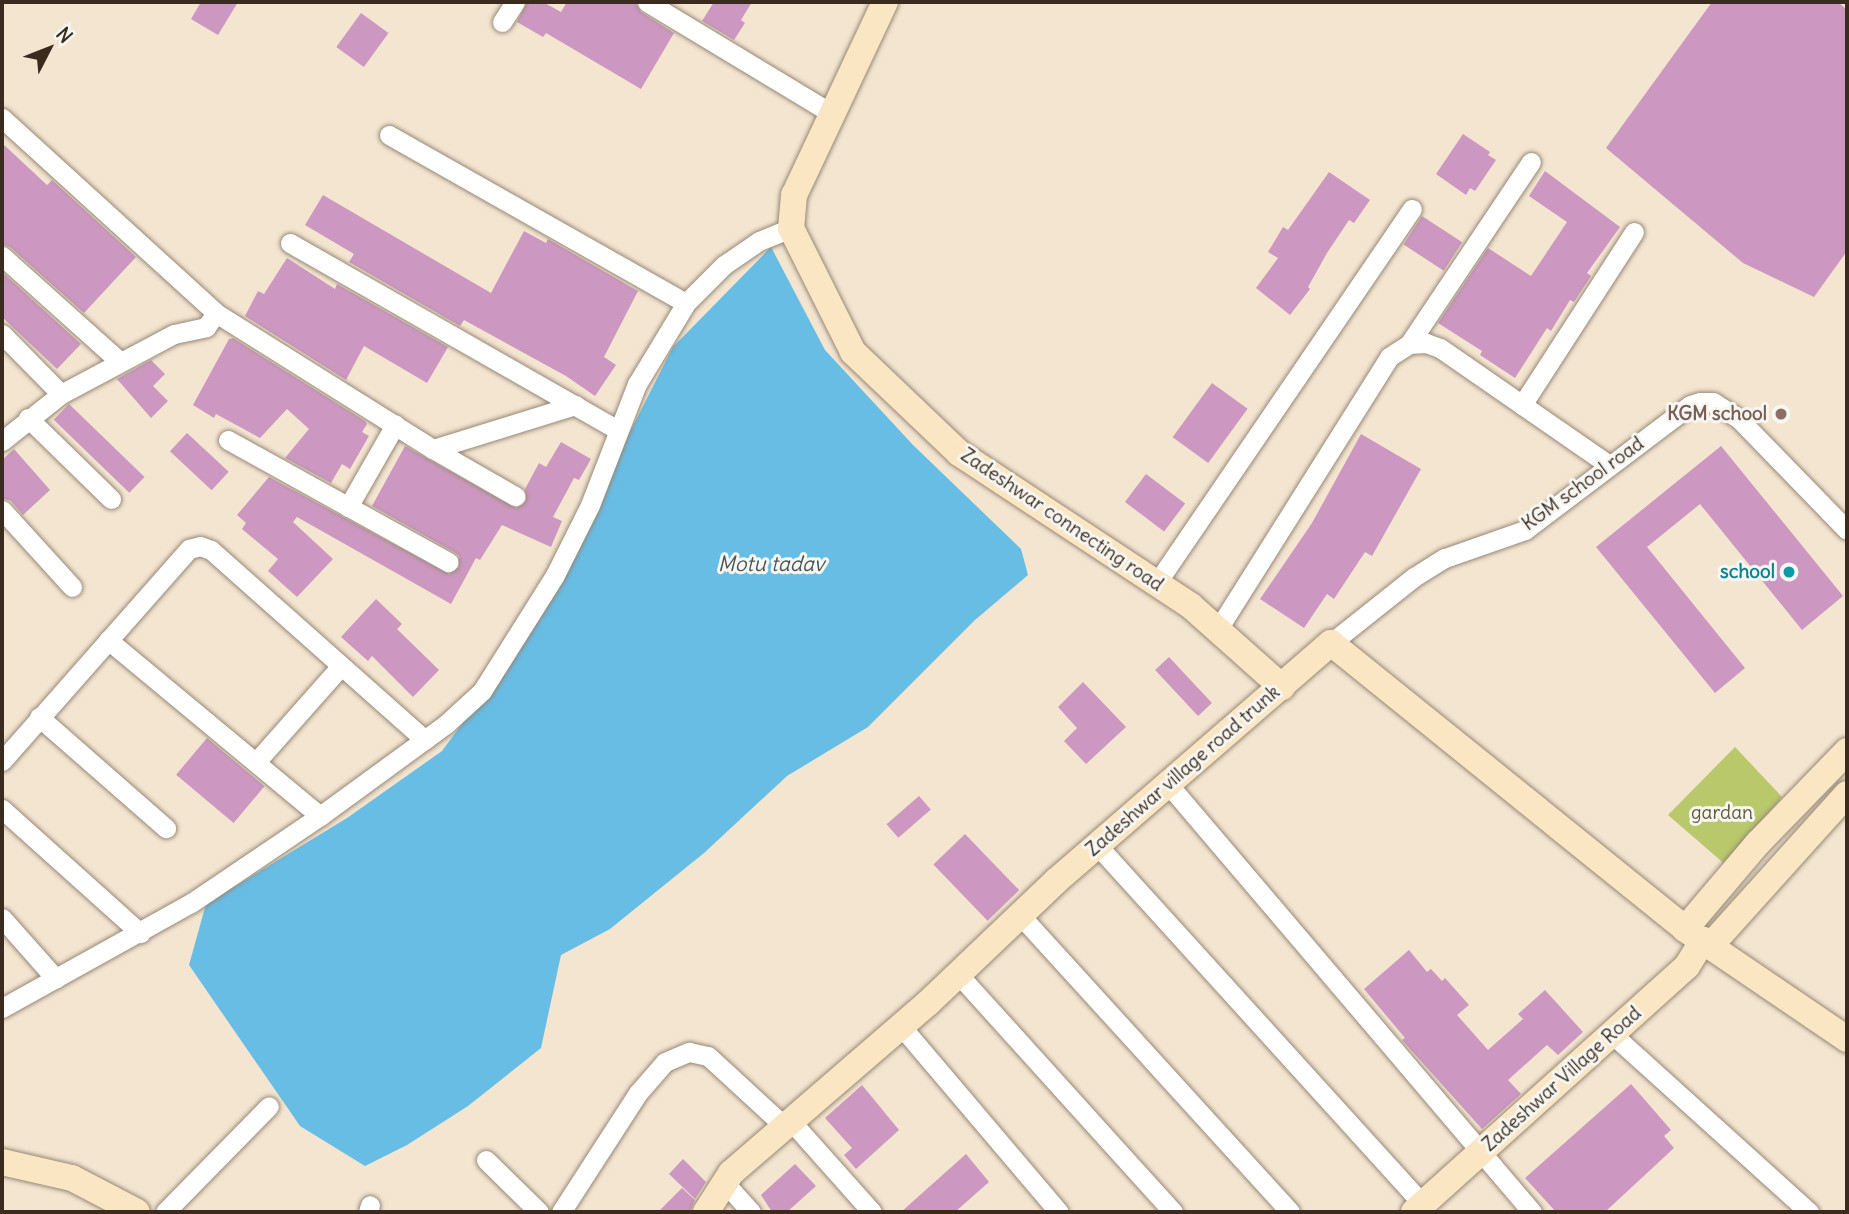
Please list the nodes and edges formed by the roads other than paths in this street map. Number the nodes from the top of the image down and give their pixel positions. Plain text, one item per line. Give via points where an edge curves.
1 (515, 2) edge
2 (647, 2) edge
3 (885, 2) edge
4 (502, 22) dead end
5 (833, 114) junction
6 (2, 118) edge
7 (388, 135) dead end
8 (1531, 162) dead end
9 (1412, 209) dead end
10 (791, 228) junction
11 (1634, 232) dead end
12 (290, 243) dead end
13 (2, 256) edge
14 (686, 303) junction
15 (216, 313) junction
16 (2, 334) edge
17 (1409, 344) junction
18 (120, 362) junction
19 (61, 394) junction
20 (575, 405) junction
21 (1522, 405) junction
22 (28, 418) junction
23 (395, 425) junction
24 (618, 430) junction
25 (228, 440) dead end
26 (2, 441) edge
27 (433, 449) junction
28 (1609, 465) junction
29 (515, 496) dead end
30 (111, 499) dead end
31 (348, 507) junction
32 (2, 510) edge
33 (1847, 530) edge
34 (448, 562) dead end
35 (1156, 584) junction
36 (72, 587) dead end
37 (1218, 629) junction
38 (108, 640) junction
39 (1331, 643) junction
40 (341, 666) junction
41 (1282, 687) junction
42 (39, 717) junction
43 (425, 740) junction
44 (1847, 751) edge
45 (2, 761) edge
46 (256, 762) junction
47 (1168, 784) junction
48 (1847, 794) edge
49 (2, 809) edge
50 (320, 816) junction
51 (166, 828) dead end
52 (1097, 845) junction
53 (1020, 915) junction
54 (2, 918) edge
55 (141, 933) junction
56 (1700, 938) junction
57 (958, 974) junction
58 (55, 979) junction
59 (2, 1008) edge
60 (901, 1026) junction
61 (1612, 1034) junction
62 (1847, 1039) edge
63 (269, 1106) dead end
64 (787, 1123) junction
65 (1480, 1153) junction
66 (485, 1160) dead end
67 (2, 1162) edge
68 (725, 1182) junction
69 (1419, 1208) edge
70 (137, 1212) edge
71 (165, 1212) edge
72 (539, 1212) edge
73 (561, 1212) edge
74 (706, 1212) edge
75 (751, 1212) edge
76 (872, 1212) edge
77 (1059, 1212) edge
78 (1173, 1212) edge
79 (1290, 1212) edge
80 (1532, 1212) edge
81 (1808, 1212) edge

1 - 4 street
2 - 5 street
3 - 5 street
5 - 10 street via 794,195
6 - 15 street
7 - 14 street
8 - 17 street
9 - 35 street
10 - 14 street via 724,265
10 - 35 street, Zadeshwar connecting road via 853,352 959,453
11 - 21 street
12 - 20 street
13 - 18 street
14 - 24 street via 637,384
15 - 18 street via 206,327 174,334
15 - 23 street
16 - 19 street
17 - 21 street via 1440,348
17 - 37 street via 1389,357
18 - 19 street
19 - 22 street
20 - 24 street
20 - 27 street
21 - 28 street
22 - 26 street
22 - 30 street
23 - 27 street
23 - 31 street
24 - 43 street via 590,505 506,656 482,691
25 - 31 street
27 - 29 street
28 - 33 street, KGM school road via 1690,405 1713,402 1738,418
28 - 39 street, KGM school road via 1525,530 1446,558 1414,577
31 - 34 street
32 - 36 street
35 - 37 street, Zadeshwar connecting road
37 - 41 street, Zadeshwar connecting road
38 - 40 street via 189,549 200,546 211,550
38 - 42 street
38 - 46 street
39 - 41 street, Zadeshwar village road trunk
39 - 56 street
40 - 43 street
40 - 46 street
41 - 47 street, Zadeshwar village road trunk
42 - 45 street
42 - 51 street
43 - 50 street
44 - 56 street, Zadeshwar Village Road via 1758,843
46 - 50 street
47 - 52 street, Zadeshwar village road trunk
47 - 65 street
48 - 56 street
49 - 55 street
50 - 55 street
52 - 53 street, Zadeshwar village road trunk
52 - 69 street
53 - 57 street, Zadeshwar village road trunk
53 - 79 street
54 - 58 street
55 - 58 street
56 - 61 street, Zadeshwar Village Road via 1688,966
56 - 62 street
57 - 60 street, Zadeshwar village road trunk
57 - 78 street
58 - 59 street
60 - 64 street, Zadeshwar village road trunk
60 - 77 street
61 - 65 street, Zadeshwar Village Road
61 - 81 street
63 - 71 street
64 - 68 street, Zadeshwar village road trunk
64 - 73 street via 708,1056 689,1052 665,1062 638,1093
64 - 76 street
65 - 69 street, Zadeshwar Village Road
65 - 80 street
66 - 72 street
67 - 70 street via 72,1178
68 - 74 street, Zadeshwar village road trunk
68 - 75 street

